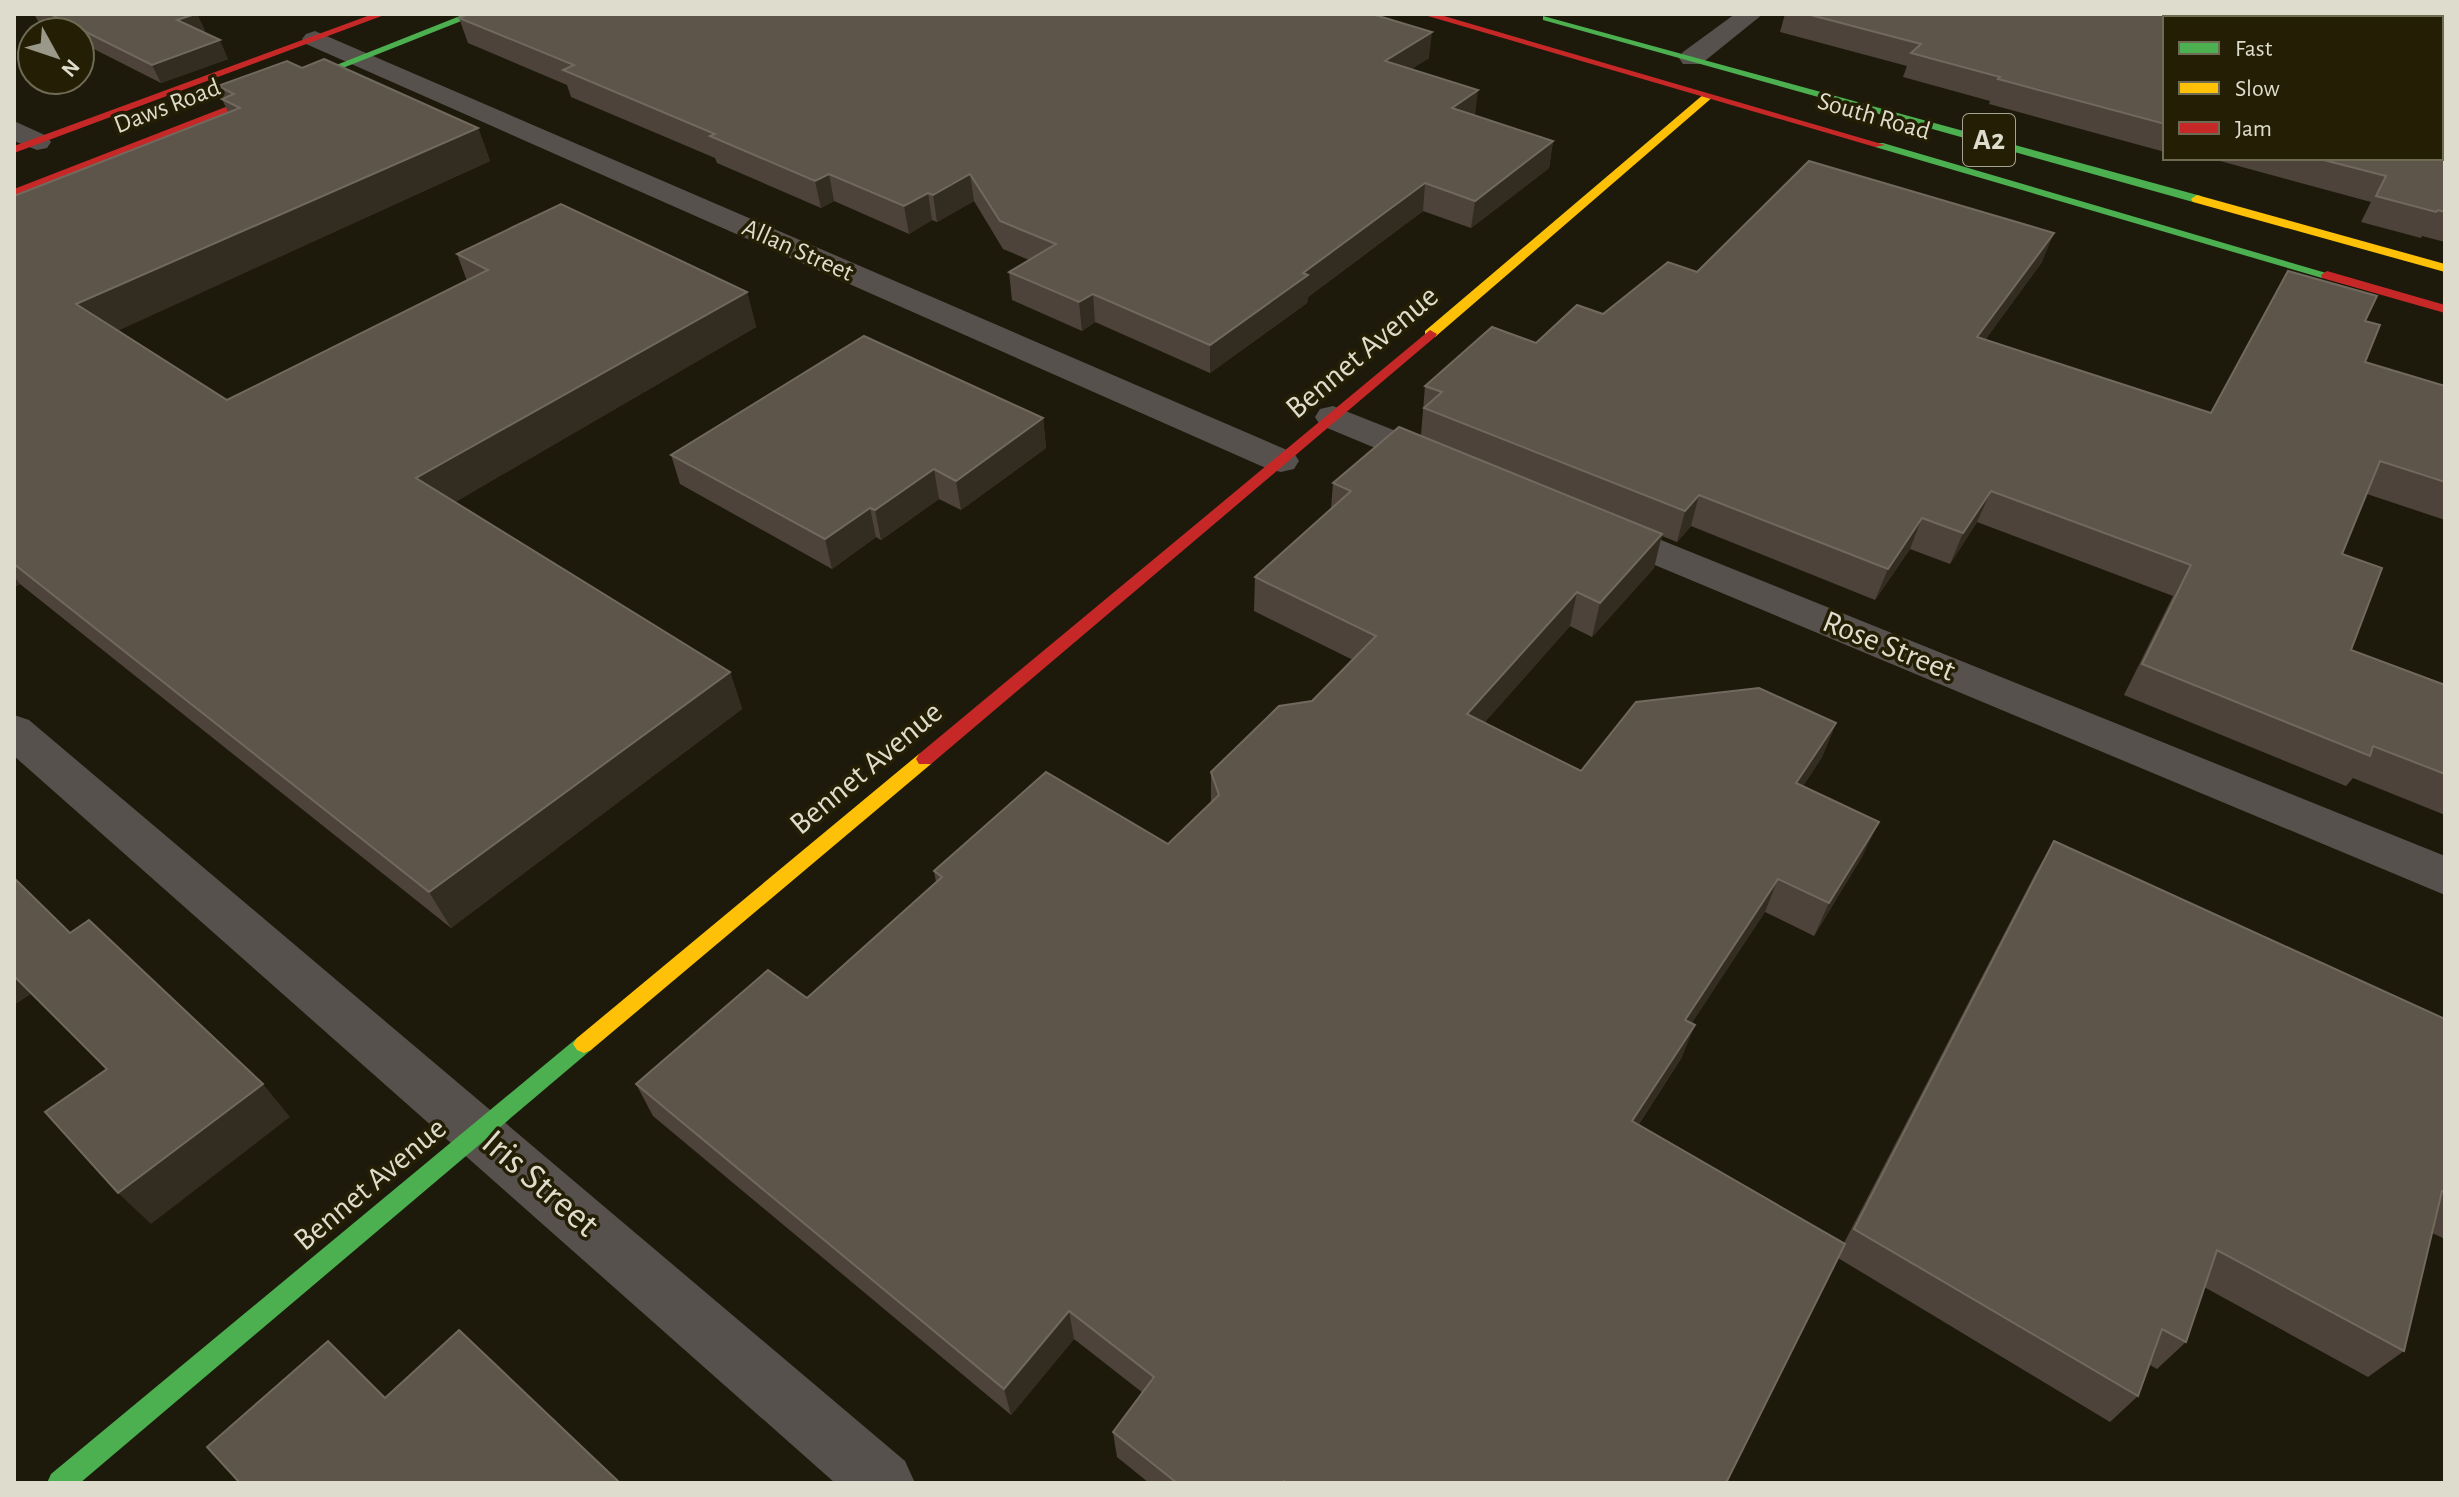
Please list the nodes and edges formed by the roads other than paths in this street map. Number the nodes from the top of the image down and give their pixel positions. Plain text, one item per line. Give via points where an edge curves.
1 (382, 14) edge
2 (474, 14) edge
3 (1426, 14) edge
4 (1533, 14) edge
5 (1751, 14) edge
6 (315, 39) junction
7 (1692, 58) junction
8 (358, 59) junction
9 (1708, 96) junction
10 (22, 140) edge
11 (14, 193) edge
12 (2445, 268) edge
13 (2445, 309) edge
14 (1333, 417) junction
15 (1281, 461) junction
16 (1478, 477) edge
17 (1566, 513) edge
18 (14, 731) edge
19 (2445, 876) edge
20 (479, 1132) junction
21 (60, 1483) edge
22 (883, 1483) edge

1 - 6 main road, Daws Road
2 - 8 main road, Daws Road
3 - 9 main road, South Road / A2
4 - 7 main road, South Road / A2
5 - 7 street
6 - 8 street, Allan Street
6 - 10 main road, Daws Road
7 - 12 main road, South Road / A2
8 - 11 main road, Daws Road
8 - 15 street, Allan Street
9 - 13 main road, South Road / A2
9 - 14 main road, Bennet Avenue
14 - 15 main road, Bennet Avenue
14 - 16 street
15 - 20 main road, Bennet Avenue
17 - 19 street, Rose Street
18 - 20 street, Iris Street
20 - 21 main road, Bennet Avenue
20 - 22 street, Iris Street

